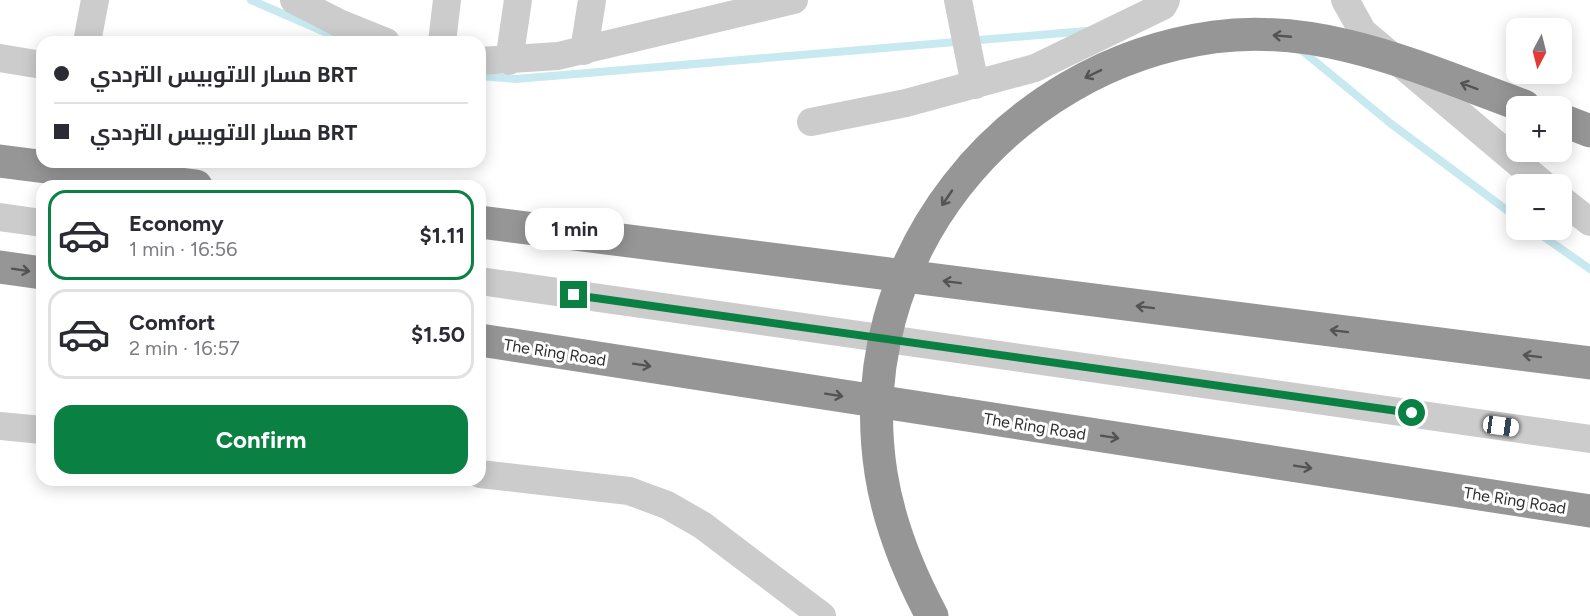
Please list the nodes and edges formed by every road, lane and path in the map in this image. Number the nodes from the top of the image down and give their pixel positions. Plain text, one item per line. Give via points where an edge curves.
1 (95, 0) edge
2 (294, 0) edge
3 (447, 0) edge
4 (518, 0) edge
5 (592, 0) edge
6 (794, 0) edge
7 (958, 0) edge
8 (1166, 0) edge
9 (1345, 0) edge
10 (745, 6) edge
11 (341, 12) edge
12 (88, 36) edge
13 (377, 36) edge
14 (443, 36) edge
15 (584, 51) junction
16 (0, 58) edge
17 (486, 61) edge
18 (509, 61) junction
19 (36, 64) edge
20 (975, 85) junction
21 (1506, 99) edge
22 (811, 122) dead end
23 (1572, 124) edge
24 (1590, 131) edge
25 (0, 161) edge
26 (36, 166) edge
27 (55, 168) edge
28 (1531, 174) edge
29 (149, 180) edge
30 (1572, 208) edge
31 (0, 217) edge
32 (36, 222) edge
33 (1590, 222) edge
34 (486, 223) edge
35 (0, 267) edge
36 (36, 272) edge
37 (486, 282) edge
38 (486, 341) edge
39 (1590, 363) edge
40 (0, 426) edge
41 (36, 429) edge
42 (1590, 439) edge
43 (486, 475) edge
44 (1575, 509) edge
45 (1590, 519) edge
46 (822, 616) edge
47 (932, 616) edge

1 - 12 street
2 - 11 street
3 - 14 street
4 - 18 street
5 - 15 street
6 - 10 street
7 - 20 street
8 - 20 street via 1162,6 1035,68
9 - 28 street via 1364,32
10 - 15 street
11 - 13 street
15 - 18 street
16 - 19 street
17 - 18 street
20 - 22 street
21 -> 47 highway, bridge via 1368,49 1318,38 1267,34 1165,46 1117,62 1071,84 1028,112 956,184 927,227 905,272 883,351 877,422 881,472 908,570
23 - 24 highway
25 - 26 highway
27 - 29 highway
30 - 33 street
31 - 32 street
39 -> 34 highway
35 -> 36 highway
37 - 42 street
38 -> 44 highway, The Ring Road
40 - 41 street
43 - 46 street via 629,491 667,505 702,525
44 - 45 highway, The Ring Road

